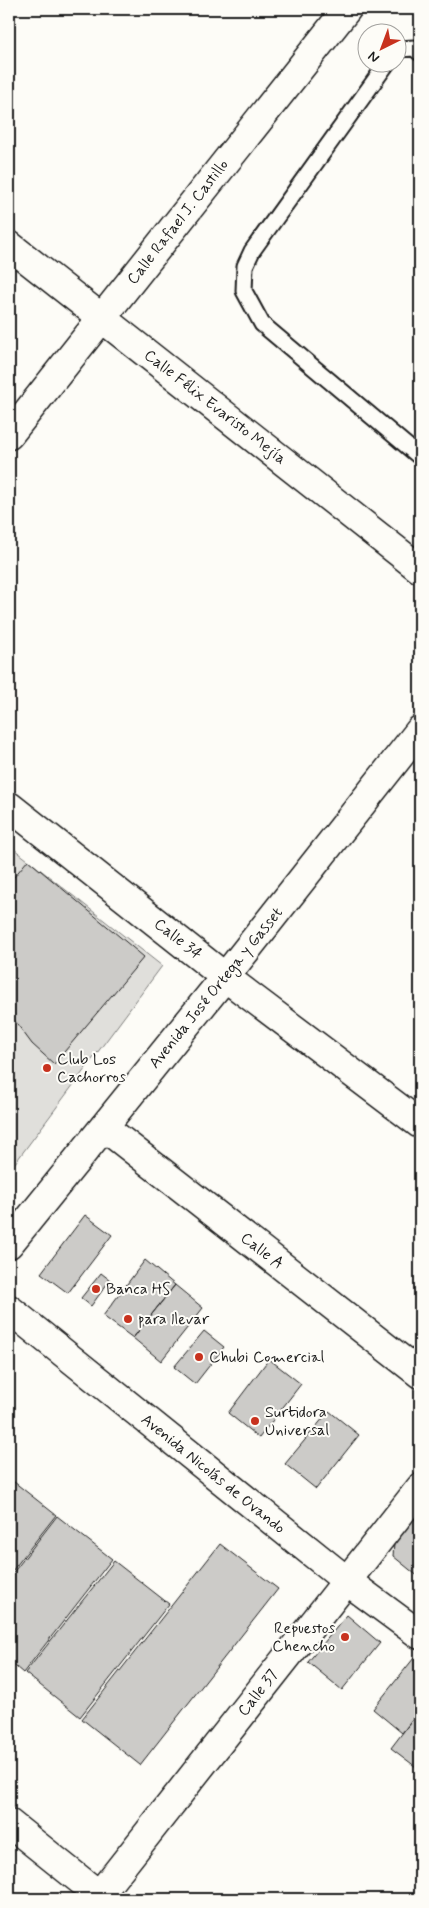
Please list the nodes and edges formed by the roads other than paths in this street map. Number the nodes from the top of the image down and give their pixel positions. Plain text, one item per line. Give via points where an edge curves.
1 (347, 9) edge
2 (406, 49) edge
3 (420, 53) edge
4 (381, 72) edge
5 (9, 245) edge
6 (102, 318) junction
7 (9, 435) edge
8 (420, 457) edge
9 (420, 569) edge
10 (420, 730) edge
11 (9, 806) edge
12 (225, 977) junction
13 (420, 1124) edge
14 (104, 1127) junction
15 (9, 1244) edge
16 (9, 1309) edge
17 (420, 1374) edge
18 (420, 1488) edge
19 (347, 1580) junction
20 (420, 1635) edge
21 (9, 1823) edge
22 (98, 1897) edge

1 - 6 street, Calle Rafael J. Castillo
2 - 3 lane via 414,48
4 - 8 lane via 252,251 245,266 244,291 262,324
5 - 6 street, Calle Félix Evaristo Mejía
6 - 7 street, Calle Rafael J. Castillo
6 - 9 street, Calle Félix Evaristo Mejía
10 - 12 street, Avenida José Ortega y Gasset
11 - 12 street, Calle 34
12 - 13 street, Calle 34
12 - 14 street, Avenida José Ortega y Gasset
14 - 15 street, Avenida José Ortega y Gasset
14 - 17 street, Calle A
16 - 19 street, Avenida Nicolás de Ovando
18 - 19 street, Calle 37
19 - 20 street, Avenida Nicolás de Ovando
19 - 22 street, Calle 37
21 - 22 street

